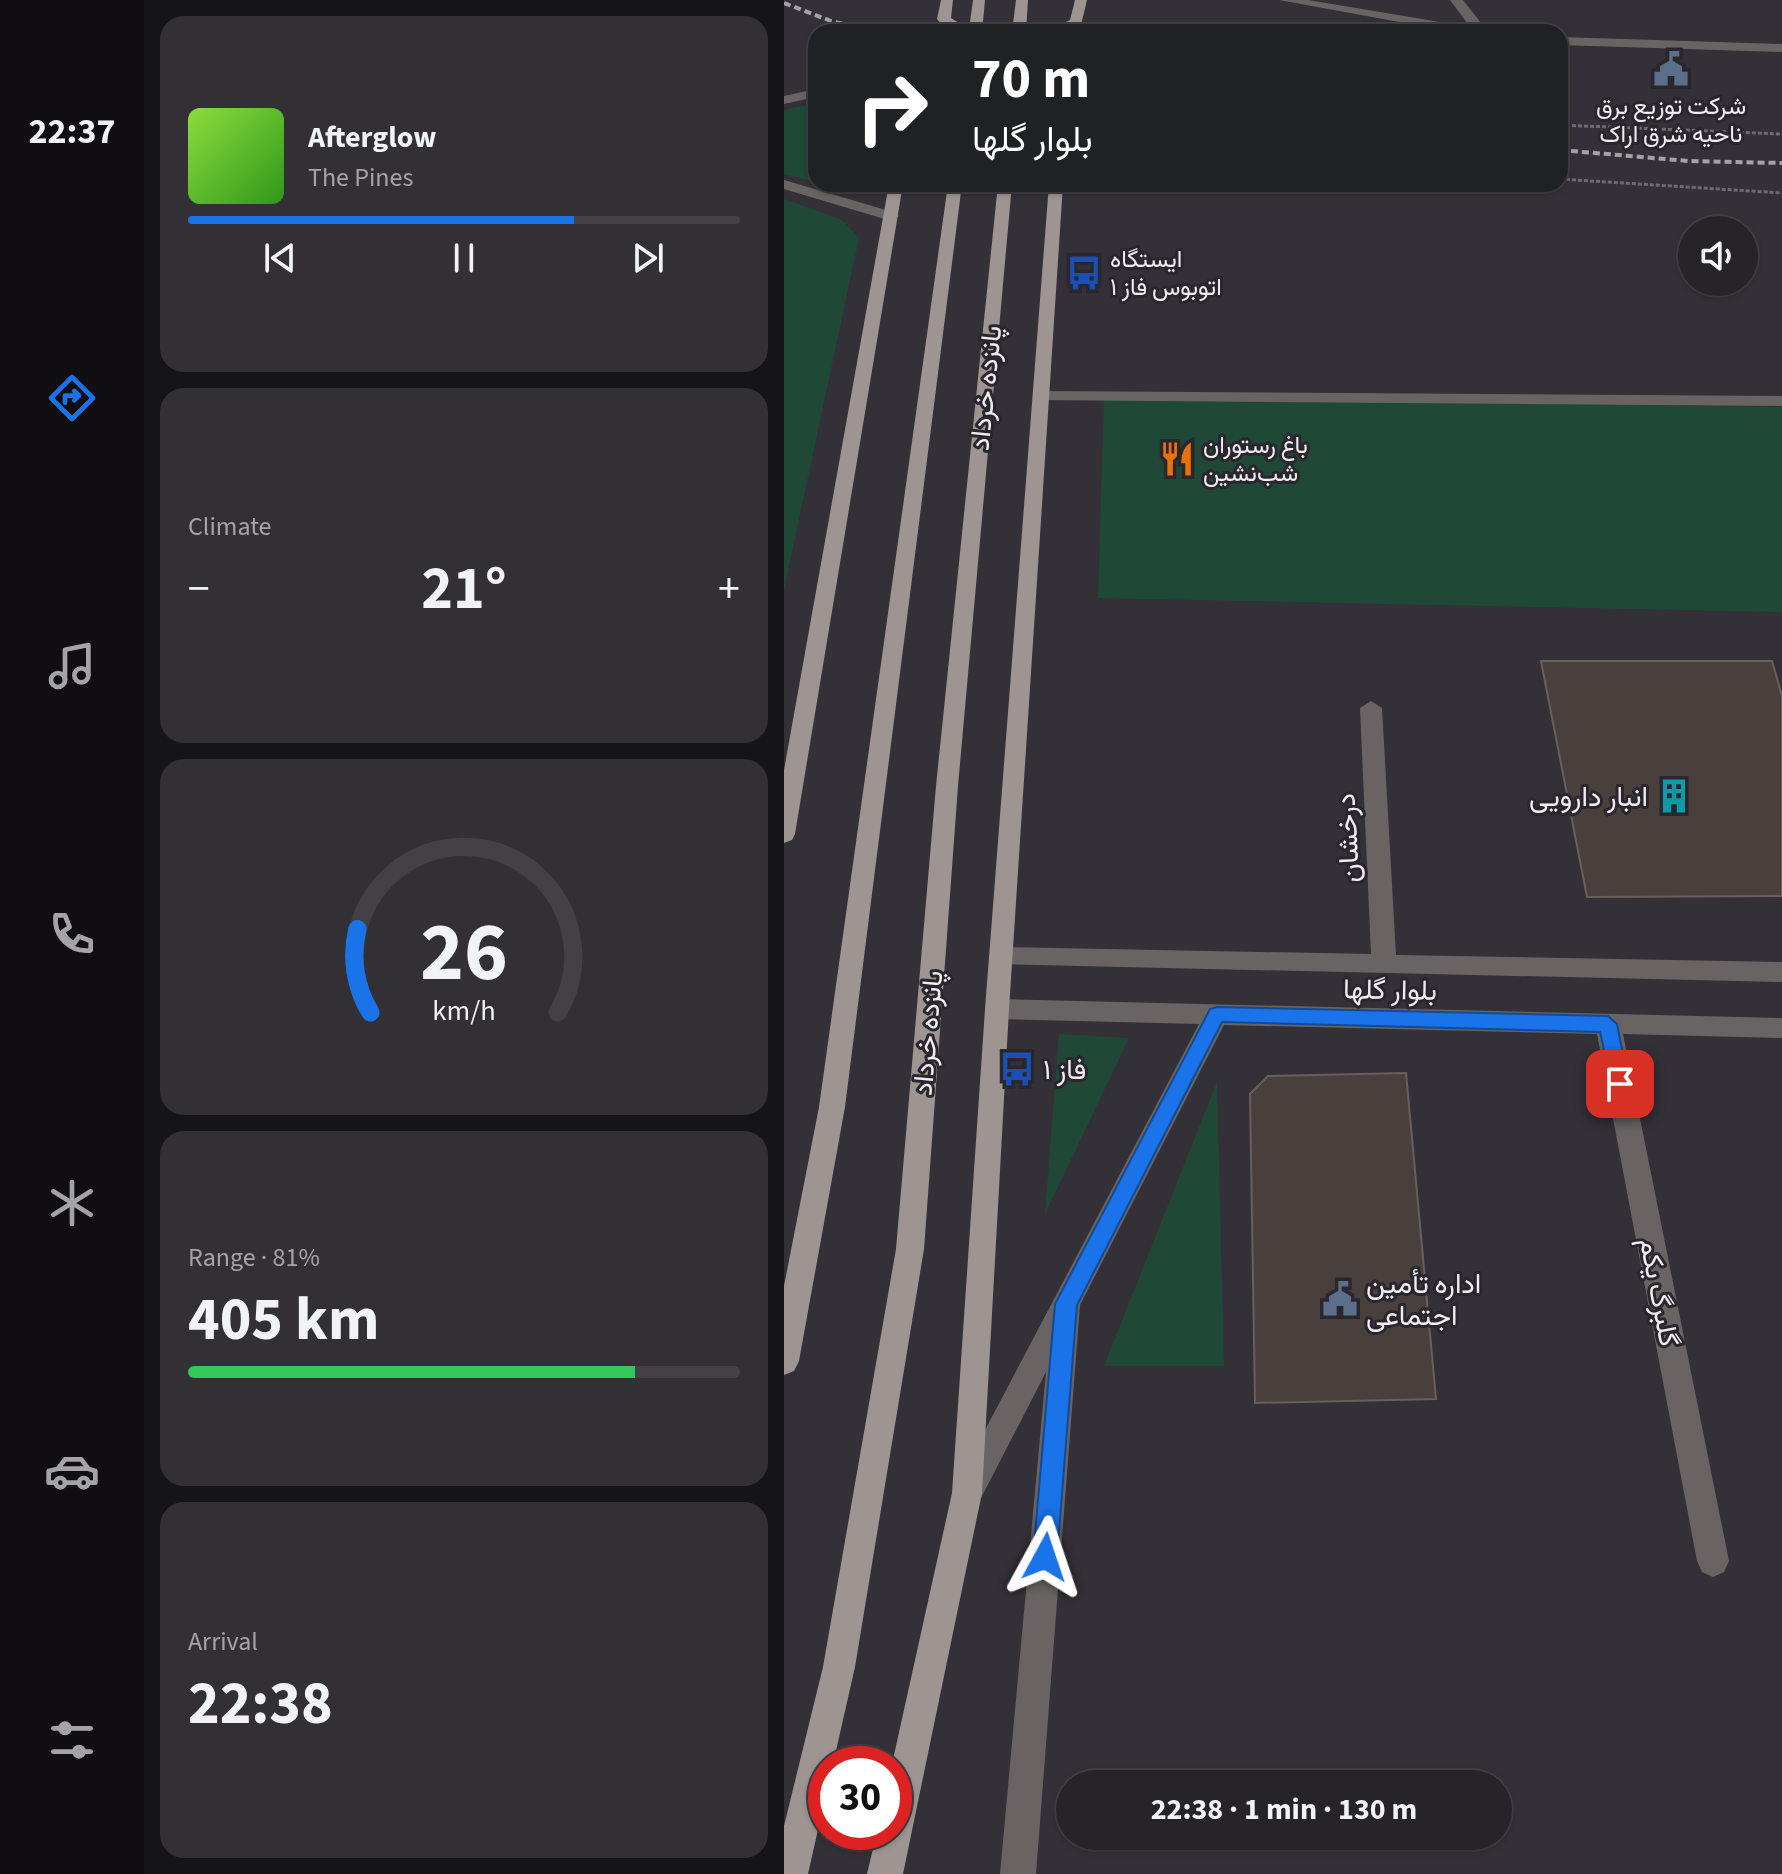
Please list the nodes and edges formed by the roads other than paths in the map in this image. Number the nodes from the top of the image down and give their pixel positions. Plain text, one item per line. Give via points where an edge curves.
1 (947, 0) edge
2 (979, 0) edge
3 (1022, 0) edge
4 (1081, 0) edge
5 (1285, 0) edge
6 (1456, 0) edge
7 (948, 24) edge
8 (976, 24) edge
9 (1020, 24) edge
10 (1071, 24) edge
11 (1430, 24) edge
12 (1473, 24) edge
13 (1568, 41) edge
14 (1782, 48) edge
15 (808, 95) edge
16 (784, 100) edge
17 (784, 184) edge
18 (808, 191) edge
19 (811, 192) edge
20 (895, 192) edge
21 (954, 192) edge
22 (1004, 192) edge
23 (1055, 192) edge
24 (891, 216) junction
25 (1041, 396) junction
26 (1782, 401) edge
27 (1371, 708) dead end
28 (784, 834) edge
29 (1001, 957) junction
30 (1384, 965) junction
31 (1782, 972) edge
32 (997, 1009) junction
33 (1217, 1014) junction
34 (1608, 1024) junction
35 (1782, 1028) edge
36 (1066, 1304) junction
37 (784, 1361) edge
38 (967, 1493) junction
39 (1713, 1561) dead end
40 (912, 1748) edge
41 (890, 1850) edge
42 (790, 1874) edge
43 (885, 1874) edge
44 (1018, 1874) edge

1 - 7 main road via 944,19
2 - 8 main road
3 - 9 main road
4 - 10 main road via 1081,16
5 - 11 street
6 - 12 street
13 - 14 street
15 - 16 street
17 - 18 street
19 - 24 street
20 - 24 main road
21 - 37 main road, پانزده خرداد via 832,1107
22 - 42 main road, پانزده خرداد via 948,770 910,1249 839,1667
23 - 25 main road, پانزده خرداد
24 - 28 main road
25 - 26 street
25 - 29 main road, پانزده خرداد
27 - 30 street, درخشان
29 - 30 street, بلوار گلها
29 - 32 main road, پانزده خرداد
30 - 31 street, بلوار گلها
32 - 33 street, بلوار گلها
32 - 38 main road, پانزده خرداد
33 - 34 street, بلوار گلها
33 - 36 street
34 - 35 street, بلوار گلها
34 - 39 street, گلبرگ یکم
36 - 38 street
36 - 44 street
38 - 40 main road, پانزده خرداد
41 - 43 main road, پانزده خرداد

